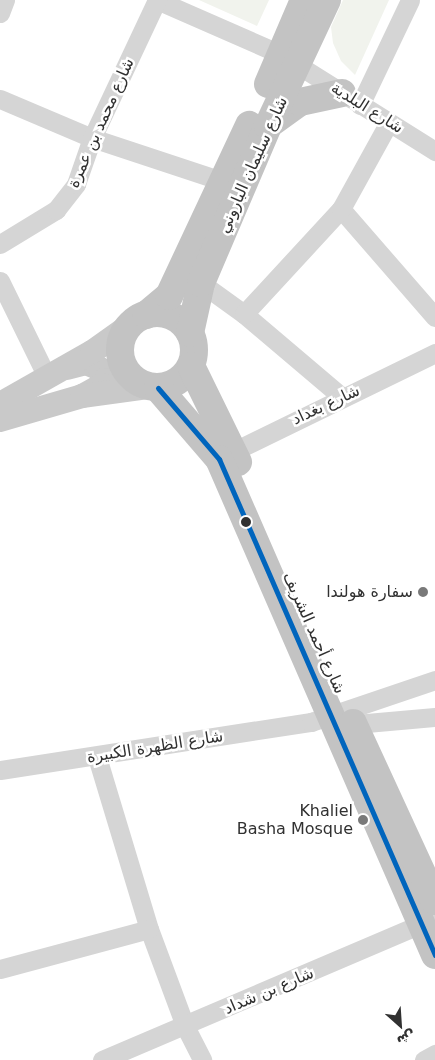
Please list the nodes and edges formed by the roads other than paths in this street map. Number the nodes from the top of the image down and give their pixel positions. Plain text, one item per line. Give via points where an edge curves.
1 (5, 0) edge
2 (157, 0) edge
3 (304, 0) edge
4 (327, 0) edge
5 (409, 0) edge
6 (0, 13) edge
7 (290, 60) junction
8 (0, 99) edge
9 (351, 99) junction
10 (389, 122) junction
11 (268, 126) junction
12 (92, 138) junction
13 (435, 151) edge
14 (222, 181) junction
15 (341, 209) junction
16 (0, 244) edge
17 (0, 281) edge
18 (201, 283) junction
19 (244, 314) junction
20 (435, 317) edge
21 (138, 320) junction
22 (190, 334) junction
23 (435, 353) edge
24 (191, 366) junction
25 (54, 374) junction
26 (154, 387) junction
27 (82, 396) junction
28 (342, 397) junction
29 (0, 404) edge
30 (0, 420) edge
31 (225, 455) junction
32 (435, 680) edge
33 (409, 690) junction
34 (426, 717) edge
35 (335, 719) junction
36 (97, 757) junction
37 (0, 770) edge
38 (435, 901) edge
39 (429, 922) edge
40 (149, 928) junction
41 (435, 955) edge
42 (0, 969) edge
43 (184, 1026) junction
44 (435, 1054) edge
45 (102, 1060) edge
46 (202, 1060) edge
47 (424, 1060) edge

1 - 6 street
2 - 7 street, شارع البلدية
2 - 12 street, شارع محمد بن عمرة
3 - 7 highway, شارع سليمان الباروني
4 - 7 highway, شارع سليمان الباروني
5 - 9 street
7 - 9 street, شارع البلدية
7 - 11 highway, شارع سليمان الباروني
7 - 14 highway, شارع سليمان الباروني
8 - 12 street
9 - 10 street, شارع البلدية
9 - 11 highway via 300,102
10 - 13 street, شارع البلدية
10 - 15 street
11 - 18 highway, شارع سليمان الباروني
12 - 14 street
12 - 16 street, شارع محمد بن عمرة via 76,184 66,199 41,220
14 - 21 highway, شارع سليمان الباروني via 169,296
15 - 19 street
15 - 20 street
17 - 25 street
18 - 19 street
18 - 22 highway, شارع سليمان الباروني
19 - 28 street
21 - 22 highway via 171,316
21 - 25 main road
21 - 26 highway via 123,336 122,362 137,382
22 - 24 highway via 194,344
23 - 28 street, شارع بغداد
24 - 26 highway via 177,382
24 - 31 highway, شارع أحمد الشريف
25 - 27 main road via 86,363 100,369 104,380 102,385
25 - 29 main road
26 - 27 main road
26 - 31 highway, شارع أحمد الشريف
27 - 30 main road
28 - 31 street, شارع بغداد
31 - 35 highway, شارع أحمد الشريف
32 - 33 street
33 - 34 street
33 - 35 street
34 - 35 street
35 - 36 street, شارع الظهرة الكبيرة
35 - 38 highway, شارع أحمد الشريف
35 - 39 highway, شارع أحمد الشريف
36 - 37 street, شارع الظهرة الكبيرة
36 - 40 street
39 - 41 highway, شارع أحمد الشريف
39 - 43 street, شارع بن شداد
40 - 42 street
40 - 43 street
43 - 45 street, شارع بن شداد
43 - 46 street
44 - 47 street

